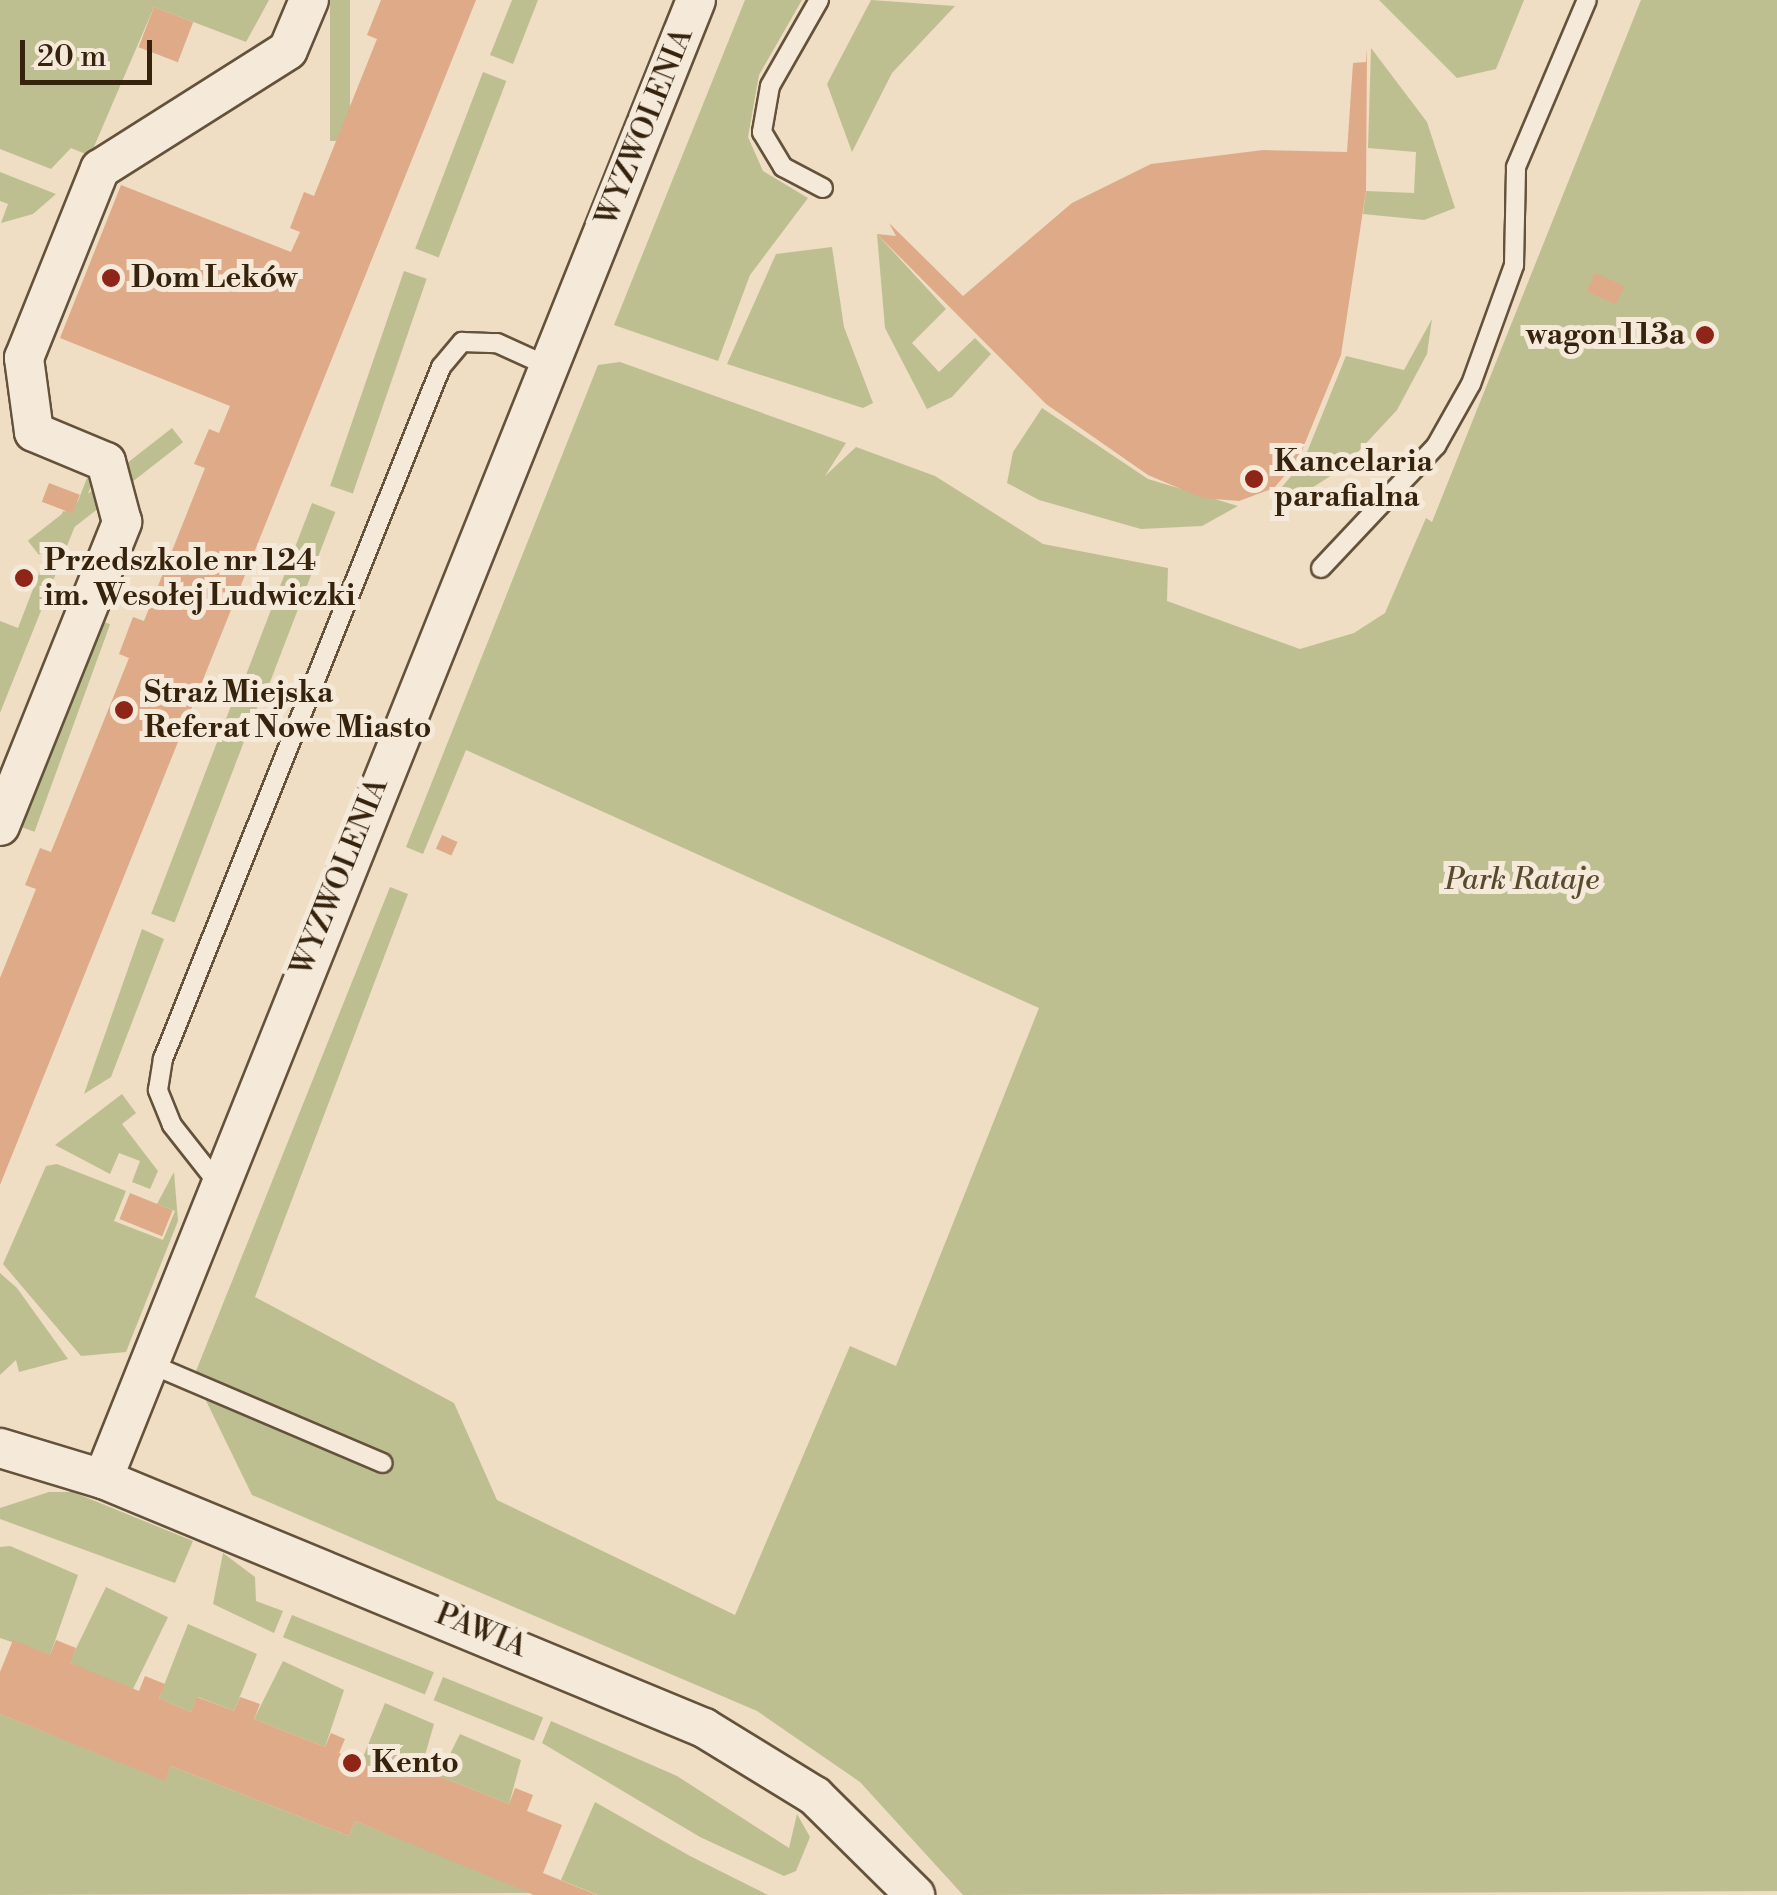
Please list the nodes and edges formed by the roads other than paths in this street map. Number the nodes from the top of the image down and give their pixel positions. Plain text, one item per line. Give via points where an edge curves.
1 (308, 0) edge
2 (696, 0) edge
3 (820, 0) edge
4 (1587, 0) edge
5 (823, 188) dead end
6 (550, 367) junction
7 (1321, 568) dead end
8 (0, 826) edge
9 (220, 1186) junction
10 (148, 1364) junction
11 (0, 1448) edge
12 (383, 1463) dead end
13 (103, 1479) junction
14 (915, 1895) edge

1 - 8 street via 288,50 100,168 24,358 34,432 106,462 122,522
2 - 6 street, WYZWOLENIA
3 - 5 lane via 770,86 762,132 783,167
4 - 7 lane via 1516,167 1514,265 1471,384 1436,446
6 - 9 street, WYZWOLENIA
6 - 9 lane via 497,343 462,342 442,368 404,460 164,1059 158,1090 172,1125
9 - 10 street, WYZWOLENIA
10 - 12 lane
10 - 13 street, WYZWOLENIA
11 - 13 street, PAWIA
13 - 14 street, PAWIA via 704,1728 815,1796

